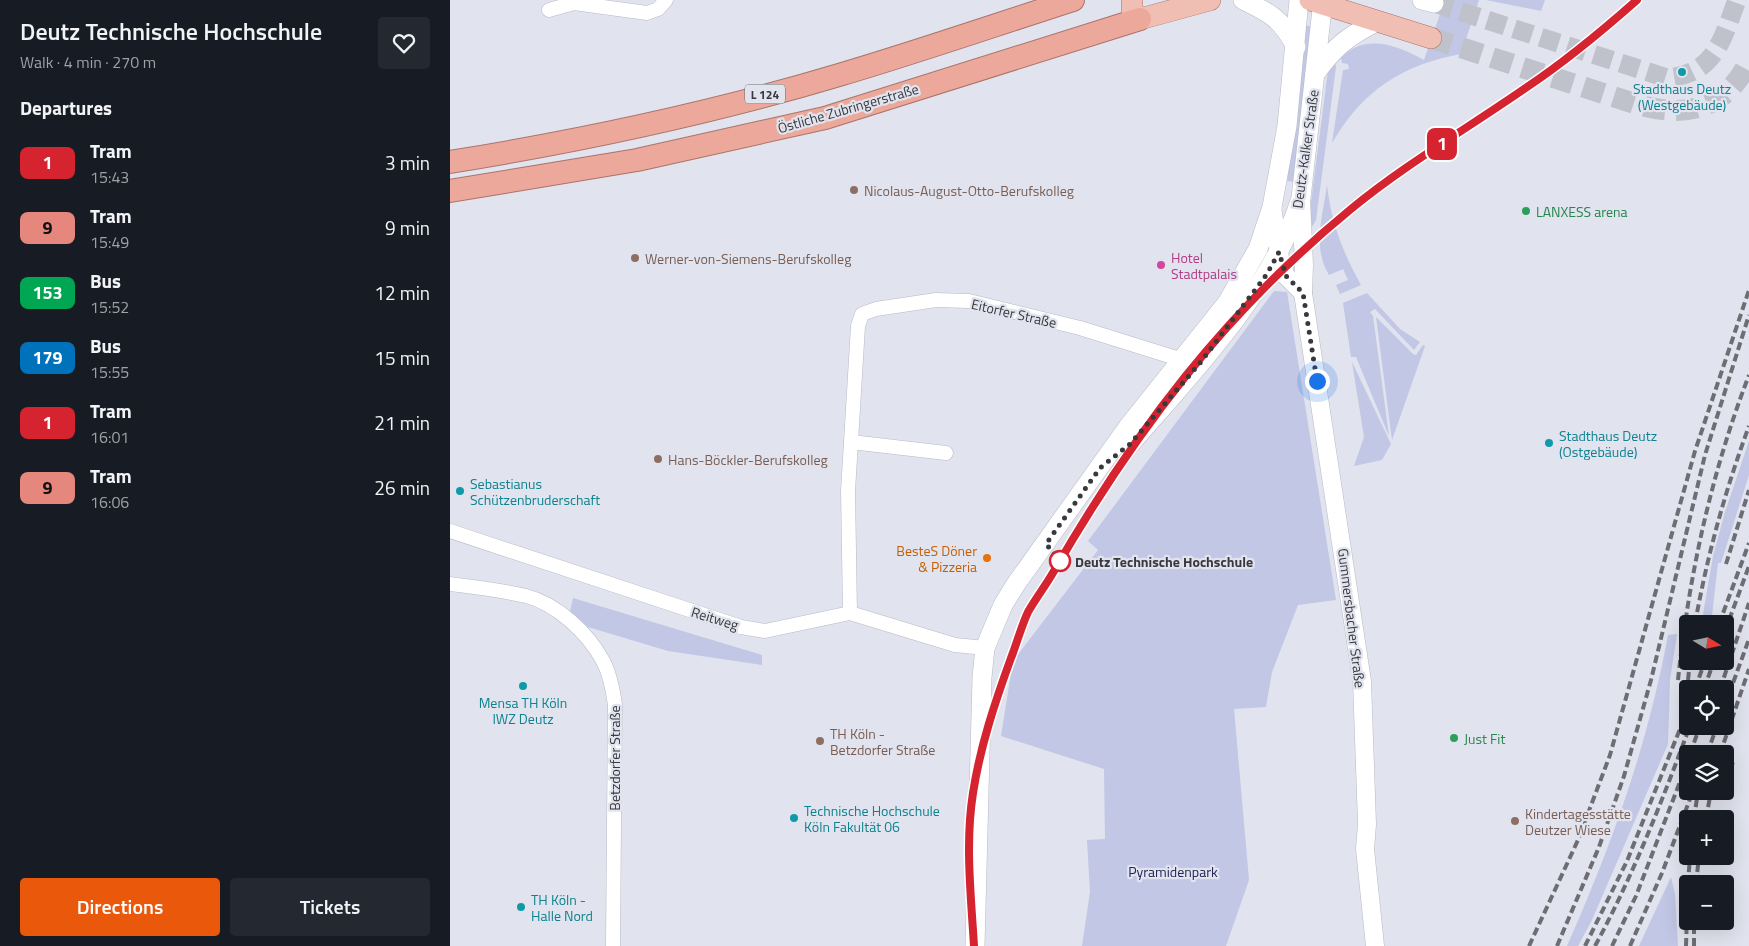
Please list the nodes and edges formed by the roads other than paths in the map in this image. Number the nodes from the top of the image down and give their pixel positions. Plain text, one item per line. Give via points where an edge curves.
1 (666, 0) edge
2 (1073, 0) edge
3 (1210, 0) edge
4 (1243, 0) edge
5 (1299, 0) edge
6 (1319, 1) edge
7 (1136, 9) edge
8 (549, 10) dead end
9 (1378, 21) junction
10 (1431, 38) tunnel mouth
11 (1296, 47) junction
12 (1315, 75) junction
13 (637, 160) junction
14 (450, 162) edge
15 (450, 191) edge
16 (1301, 198) junction
17 (450, 203) edge
18 (1272, 207) junction
19 (1279, 252) junction
20 (1303, 293) junction
21 (1181, 361) junction
22 (1200, 363) junction
23 (851, 442) junction
24 (946, 453) dead end
25 (1100, 468) junction
26 (450, 532) edge
27 (450, 584) edge
28 (850, 613) junction
29 (986, 648) junction
30 (613, 946) edge
31 (975, 946) edge
32 (1375, 946) edge

1 - 8 street via 658,9 647,13 574,3
2 - 14 highway, L 124 via 838,76 530,149
3 - 7 main road, Östliche Zubringerstraße
4 - 11 main road via 1278,20
5 - 11 main road, Deutz-Kalker Straße
6 - 9 main road
6 - 12 main road, Deutz-Kalker Straße
7 - 13 highway, Östliche Zubringerstraße via 824,118
9 - 10 main road
9 - 12 main road via 1343,41
11 - 18 main road, Deutz-Kalker Straße via 1287,126
12 - 16 main road, Deutz-Kalker Straße
13 - 15 highway, Östliche Zubringerstraße
13 - 17 highway via 541,185
16 - 19 main road, Deutz-Kalker Straße
16 - 20 street, Gummersbacher Straße
18 - 19 street
18 - 21 main road, Deutz-Kalker Straße via 1248,269 1227,303
19 - 20 street via 1286,276
19 - 22 main road, Deutz-Kalker Straße via 1267,274
20 - 32 street, Gummersbacher Straße via 1362,681 1365,850
21 - 22 street, Eitorfer Straße
21 - 23 street, Eitorfer Straße via 1080,328 969,301 936,300 876,309 862,314 858,326
21 - 25 main road, Deutz-Kalker Straße
22 - 25 main road, Deutz-Kalker Straße via 1130,444
23 - 24 street
23 - 28 street, Eitorfer Straße via 848,491
25 - 29 main road, Deutz-Kalker Straße via 1016,584 1000,611
26 - 28 street, Reitweg via 741,627 765,631
27 - 30 street, Betzdorfer Straße via 527,596 550,606 588,638 603,662 615,705
28 - 29 street, Reitweg via 955,645
29 - 31 main road, Deutz-Kalker Straße via 980,702

